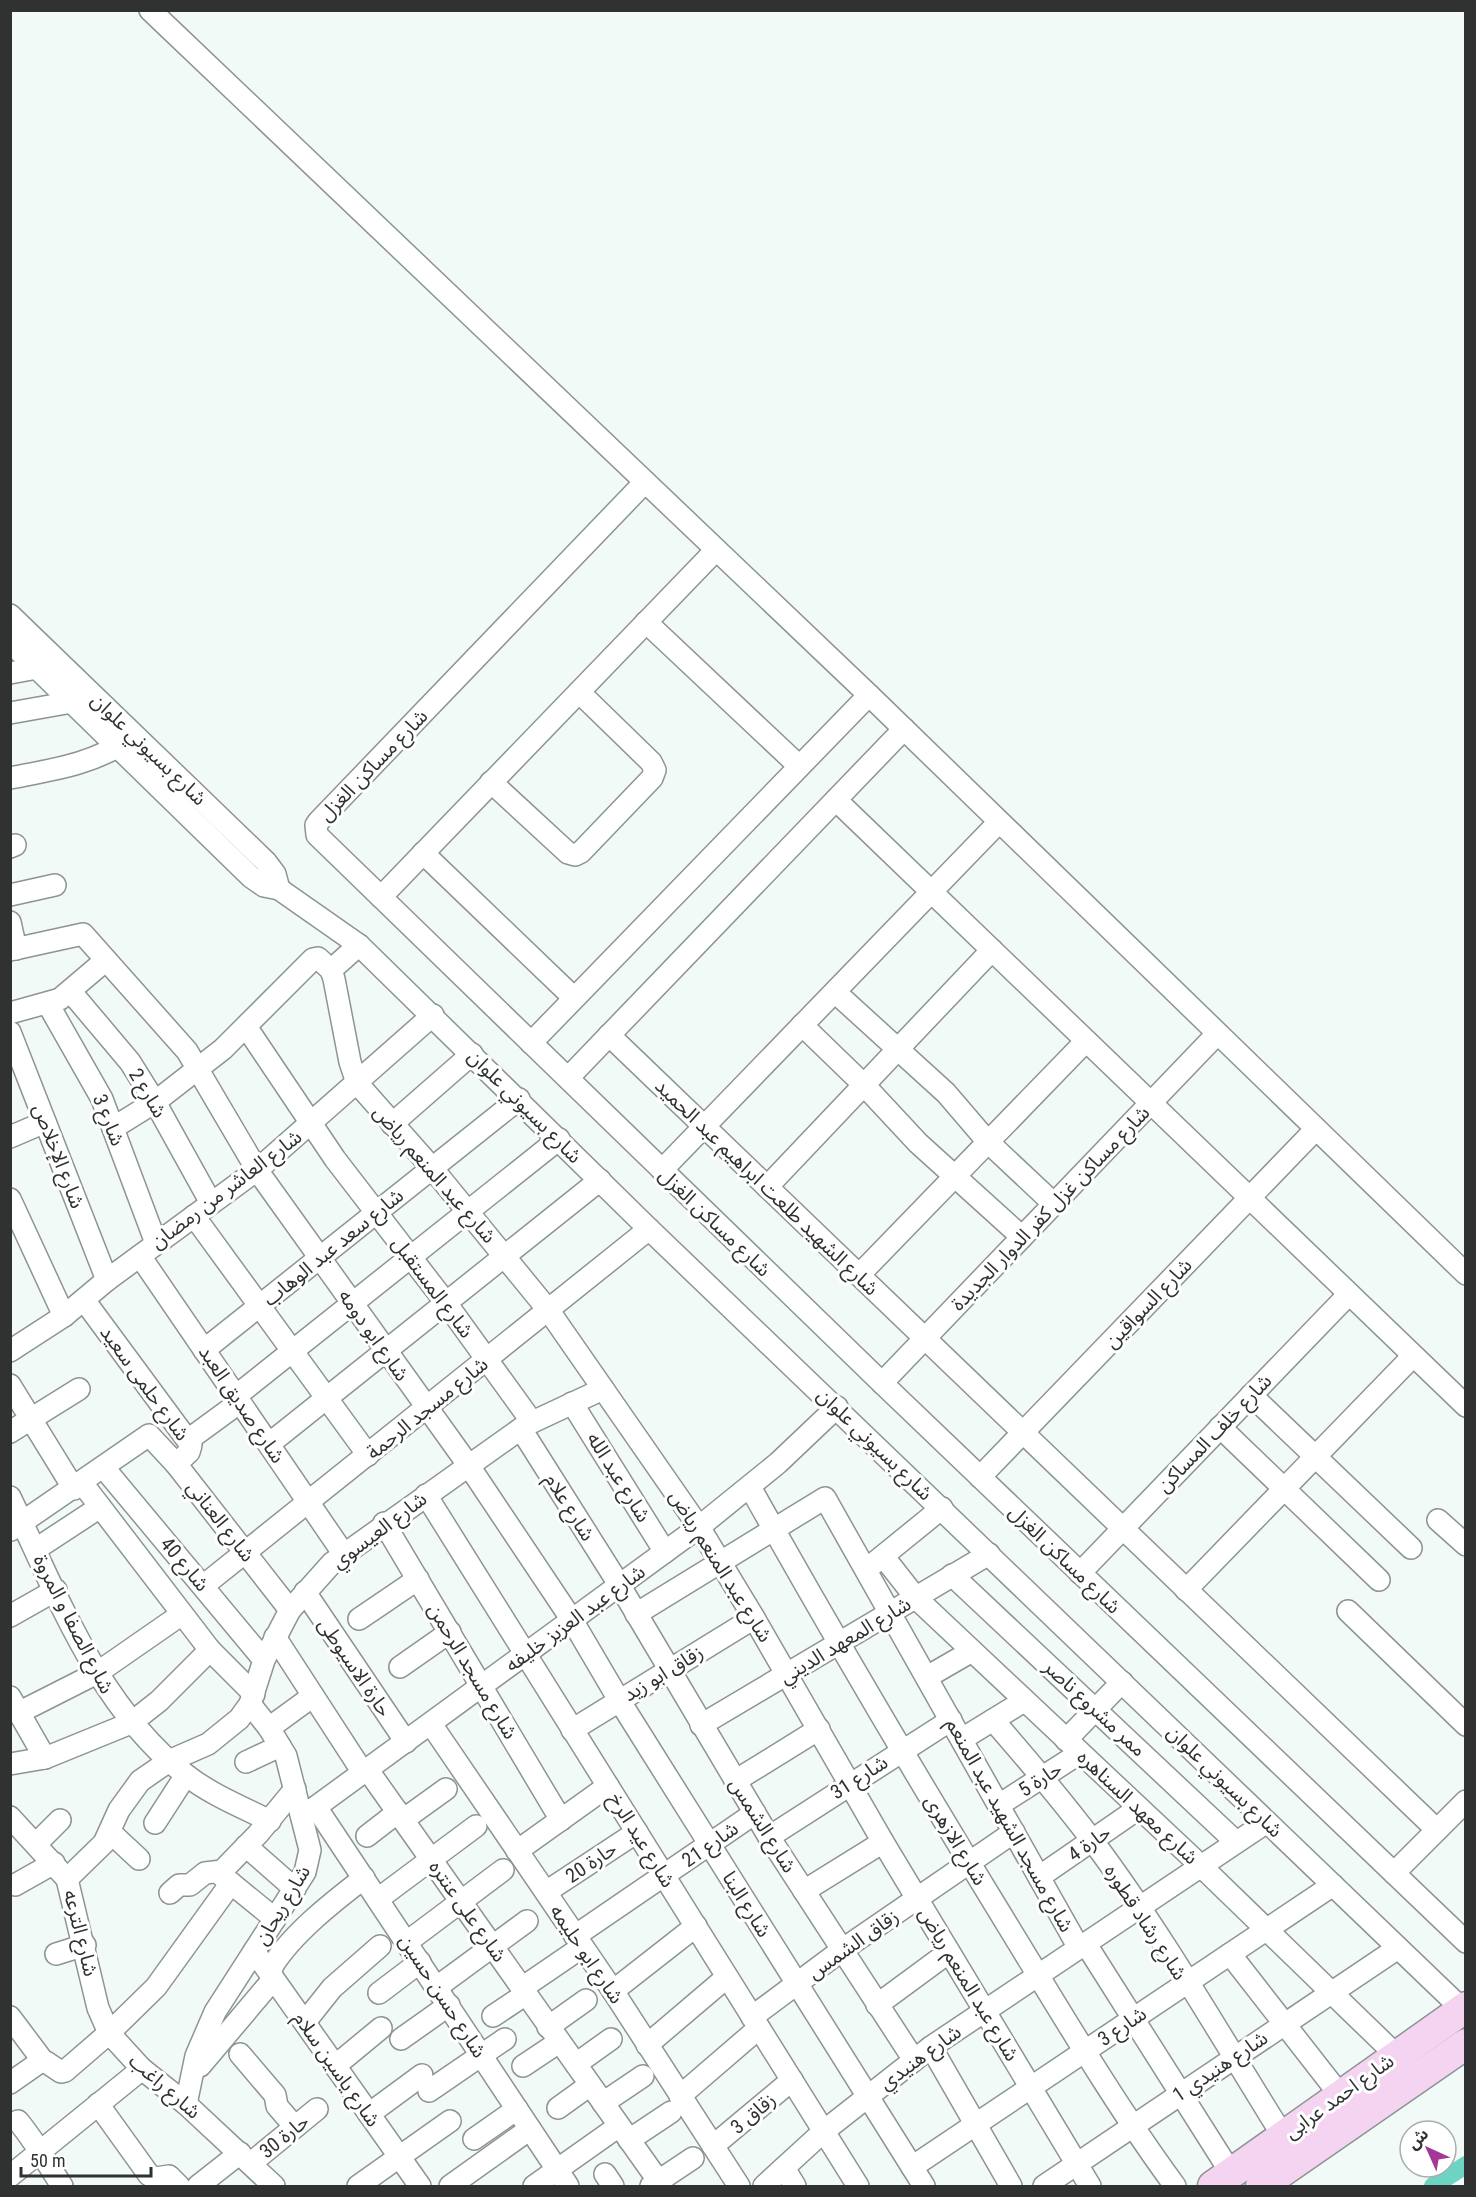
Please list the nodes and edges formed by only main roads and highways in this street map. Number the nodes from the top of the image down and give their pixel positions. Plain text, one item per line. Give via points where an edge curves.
1 (1464, 2008) edge
2 (1466, 2044) edge
3 (1222, 2180) edge
4 (1261, 2187) edge

1 - 3 main road, شارع احمد عرابى
2 - 4 main road, شارع احمد عرابى

